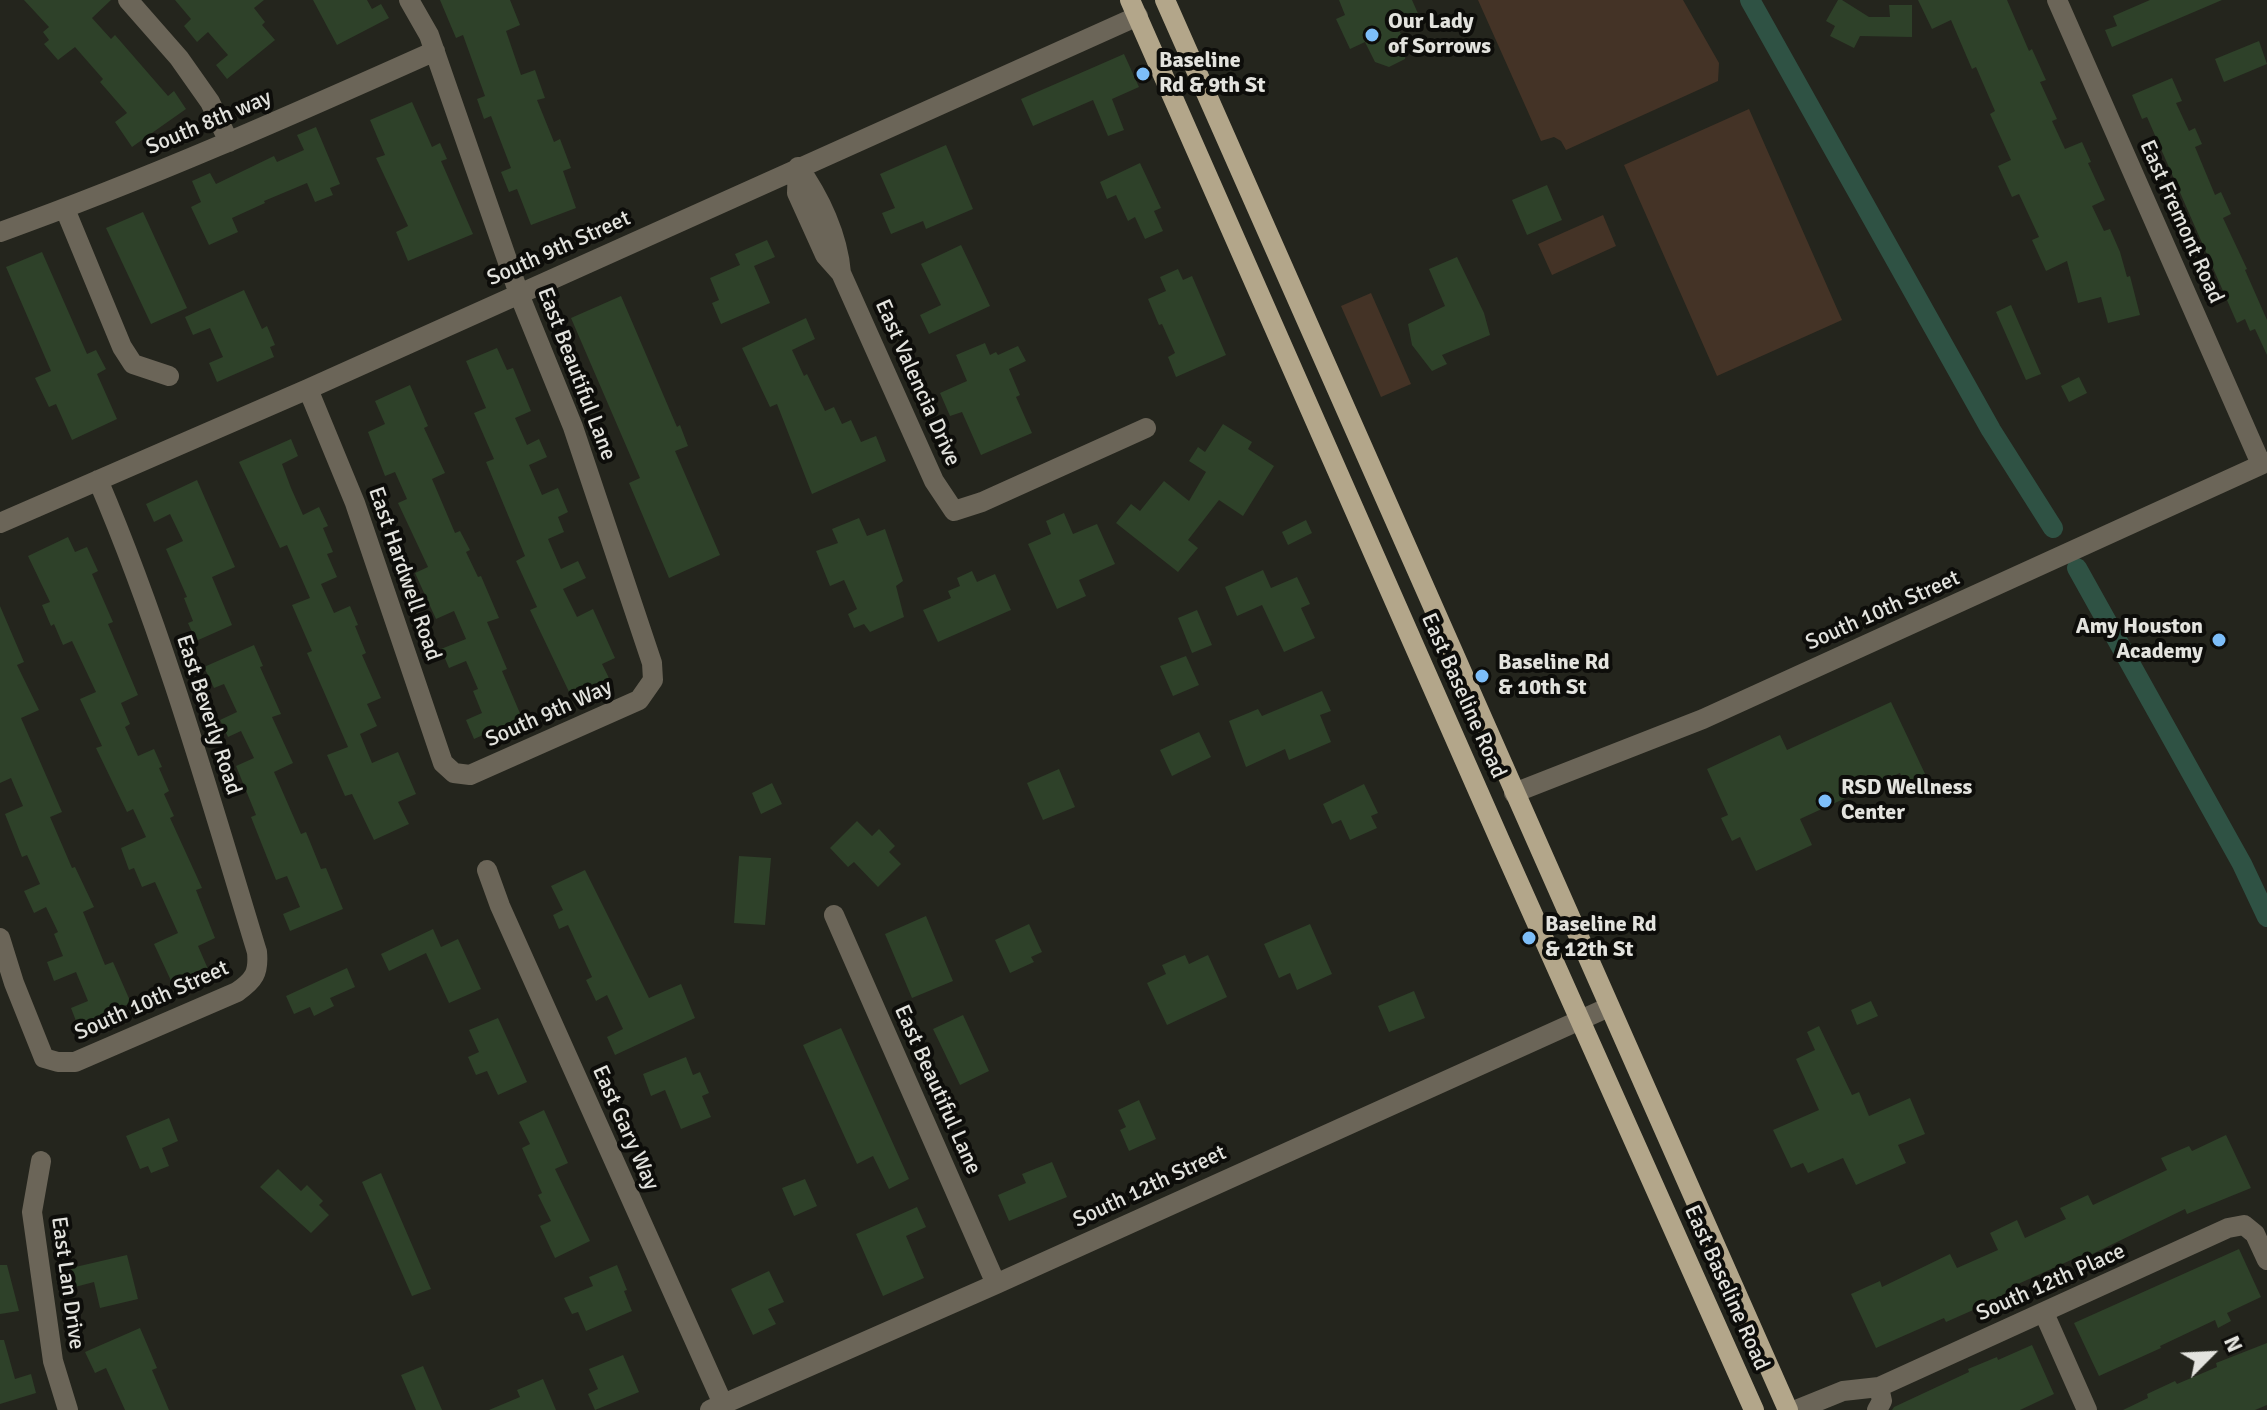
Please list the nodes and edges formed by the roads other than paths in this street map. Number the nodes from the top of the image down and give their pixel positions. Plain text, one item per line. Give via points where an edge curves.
1 (128, 0) edge
2 (409, 0) edge
3 (2057, 0) edge
4 (1166, 2) edge
5 (1134, 8) edge
6 (435, 51) junction
7 (229, 142) junction
8 (798, 167) junction
9 (65, 209) junction
10 (0, 232) edge
11 (519, 294) junction
12 (169, 376) dead end
13 (308, 389) junction
14 (1146, 428) dead end
15 (1354, 429) junction
16 (1325, 442) junction
17 (2264, 463) edge
18 (98, 480) junction
19 (0, 523) edge
20 (653, 680) joint
21 (454, 773) joint
22 (1514, 793) junction
23 (1485, 805) junction
24 (487, 870) dead end
25 (834, 915) dead end
26 (0, 938) edge
27 (259, 970) joint
28 (1609, 1007) junction
29 (1582, 1019) junction
30 (41, 1161) dead end
31 (2267, 1260) edge
32 (996, 1284) junction
33 (1745, 1311) junction
34 (2044, 1313) junction
35 (1715, 1323) junction
36 (1879, 1387) junction
37 (716, 1407) edge
38 (68, 1410) edge
39 (1754, 1410) edge
40 (1788, 1410) edge
41 (1796, 1410) edge
42 (1877, 1410) edge
43 (2087, 1410) edge

1 - 7 street via 179,58 210,102
2 - 6 street, East Beautiful Lane
3 - 17 street, East Fremont Road
4 - 5 main road
4 - 15 main road, East Baseline Road
5 - 8 street, South 9th Street
5 - 16 main road, East Baseline Road
6 - 7 street, South 8th way
6 - 11 street, East Beautiful Lane
7 - 9 street, South 8th way
8 - 11 street, South 9th Street
8 - 14 street, East Valencia Drive via 797,193 825,255 841,273 934,481 954,511
9 - 10 street, South 8th way
9 - 12 street via 122,347 133,364
11 - 13 street, South 9th Street
11 - 20 street, East Beautiful Lane via 573,427 652,663
13 - 18 street, South 9th Street
13 - 21 street, East Hardwell Road via 355,503 434,743
15 - 16 main road
15 - 22 main road, East Baseline Road
16 - 23 main road, East Baseline Road
17 - 22 street, South 10th Street via 1703,719
18 - 19 street, South 9th Street
18 - 27 street, East Beverly Road via 163,655
20 - 21 street, South 9th Way via 639,700 470,775
22 - 23 main road
22 - 28 main road, East Baseline Road
23 - 29 main road, East Baseline Road
24 - 37 street, East Gary Way
25 - 32 street, East Beautiful Lane
26 - 27 street, South 10th Street via 32,1033 44,1058 58,1062 75,1062 237,992
28 - 29 street, South 12th Street
28 - 33 main road, East Baseline Road
29 - 32 street, South 12th Street
29 - 35 main road, East Baseline Road
30 - 38 street, East Lan Drive via 32,1212 53,1361
31 - 34 street, South 12th Place via 2255,1234 2244,1225 2228,1228
32 - 37 street, South 12th Street
33 - 35 main road
33 - 40 main road, East Baseline Road
34 - 36 street, South 12th Place
34 - 43 street
35 - 39 main road, East Baseline Road
36 - 41 street, South 12th Place via 1843,1391
36 - 42 street via 1882,1401

